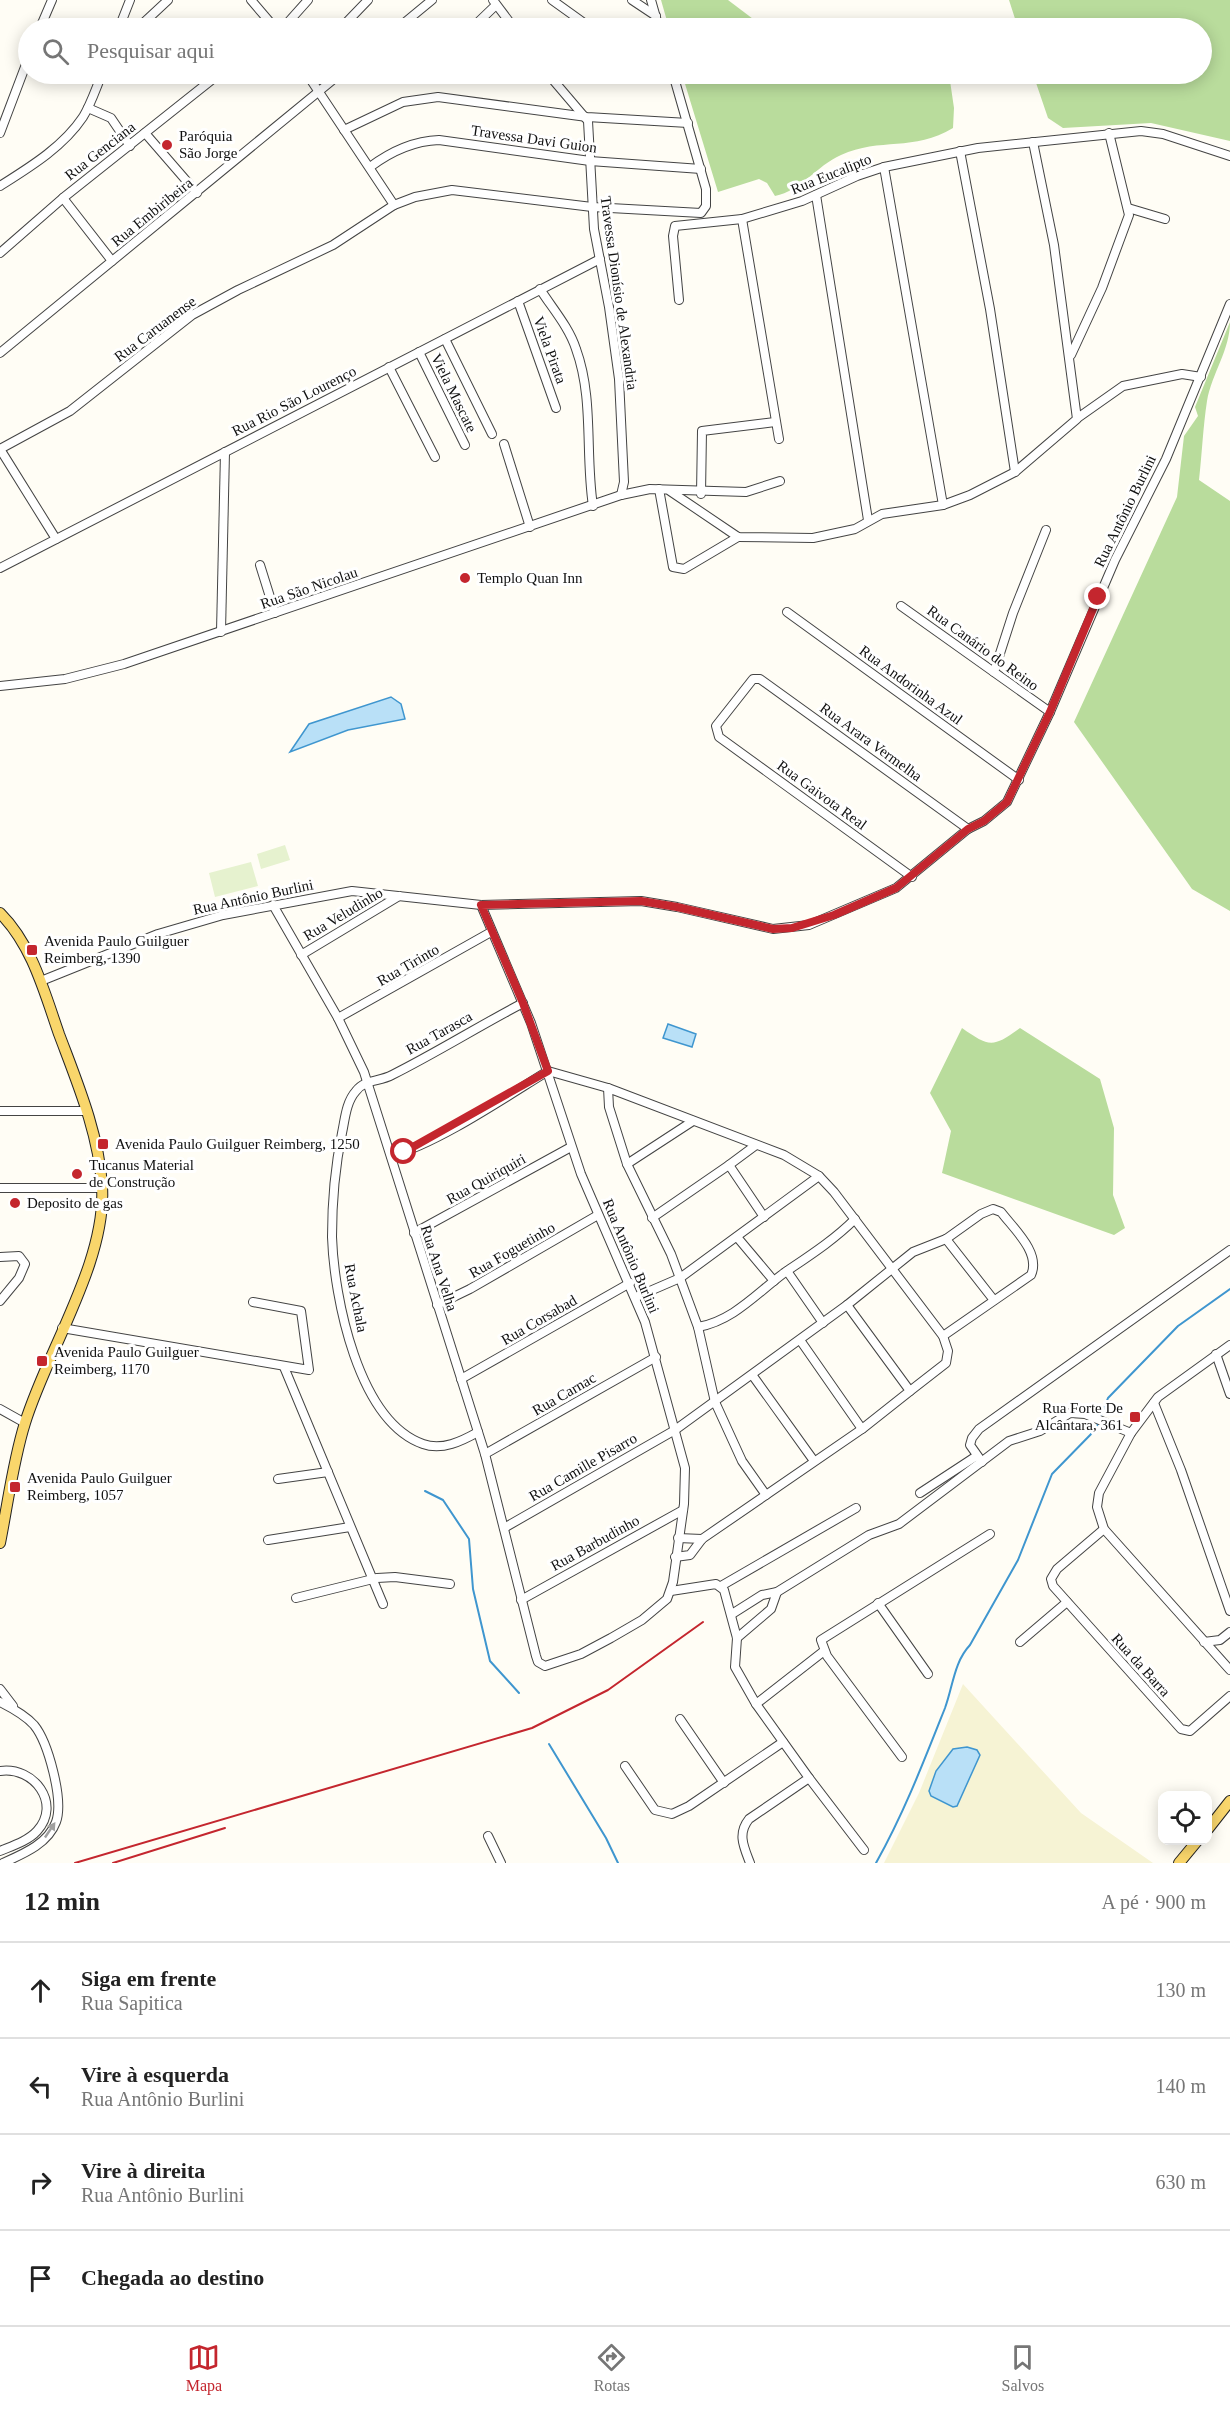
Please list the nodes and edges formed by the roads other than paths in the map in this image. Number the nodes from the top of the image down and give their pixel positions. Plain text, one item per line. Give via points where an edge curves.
1 (52, 0) edge
2 (130, 0) edge
3 (168, 0) edge
4 (251, 0) edge
5 (308, 0) edge
6 (368, 0) edge
7 (432, 0) edge
8 (552, 0) edge
9 (632, 0) edge
10 (651, 0) edge
11 (494, 2) edge
12 (656, 16) joint
13 (44, 18) edge
14 (123, 18) edge
15 (149, 18) edge
16 (265, 18) edge
17 (292, 18) edge
18 (351, 18) edge
19 (410, 18) edge
20 (480, 18) edge
21 (506, 18) edge
22 (577, 18) edge
23 (19, 84) edge
24 (98, 84) edge
25 (206, 84) edge
26 (314, 84) edge
27 (325, 84) edge
28 (557, 84) edge
29 (676, 84) edge
30 (317, 89) junction
31 (88, 108) junction
32 (587, 117) junction
33 (688, 123) junction
34 (344, 130) junction
35 (0, 133) edge
36 (145, 133) junction
37 (1109, 133) junction
38 (1033, 142) junction
39 (130, 146) junction
40 (960, 151) junction
41 (1230, 156) edge
42 (590, 161) junction
43 (370, 167) junction
44 (884, 167) junction
45 (701, 169) junction
46 (0, 186) edge
47 (197, 194) junction
48 (816, 195) junction
49 (63, 198) junction
50 (394, 204) junction
51 (592, 207) junction
52 (1128, 208) junction
53 (701, 212) junction
54 (742, 219) junction
55 (1165, 219) dead end
56 (709, 224) junction
57 (0, 253) edge
58 (600, 259) junction
59 (112, 261) junction
60 (540, 289) junction
61 (679, 300) dead end
62 (518, 301) junction
63 (1230, 304) edge
64 (445, 339) junction
65 (419, 352) junction
66 (0, 353) edge
67 (1071, 355) junction
68 (389, 367) junction
69 (1201, 377) junction
70 (556, 408) dead end
71 (1078, 417) junction
72 (775, 422) junction
73 (492, 434) dead end
74 (779, 439) dead end
75 (504, 444) dead end
76 (465, 445) dead end
77 (0, 449) edge
78 (225, 452) junction
79 (435, 457) dead end
80 (1015, 472) junction
81 (780, 481) dead end
82 (659, 489) junction
83 (670, 490) junction
84 (701, 493) junction
85 (621, 495) junction
86 (943, 505) junction
87 (593, 506) junction
88 (868, 520) junction
89 (530, 527) junction
90 (1046, 530) dead end
91 (738, 537) junction
92 (56, 539) junction
93 (260, 565) dead end
94 (0, 568) edge
95 (901, 606) dead end
96 (787, 612) dead end
97 (275, 613) junction
98 (221, 632) junction
99 (994, 672) junction
100 (758, 678) joint
101 (0, 686) edge
102 (1050, 712) junction
103 (1019, 780) junction
104 (968, 829) junction
105 (912, 877) junction
106 (399, 896) junction
107 (273, 905) junction
108 (481, 905) junction
109 (0, 913) edge
110 (491, 932) junction
111 (301, 955) junction
112 (41, 981) junction
113 (523, 1003) junction
114 (338, 1018) junction
115 (548, 1071) junction
116 (367, 1081) junction
117 (608, 1088) junction
118 (0, 1111) edge
119 (86, 1111) junction
120 (693, 1121) junction
121 (756, 1145) junction
122 (571, 1147) junction
123 (391, 1156) junction
124 (627, 1164) junction
125 (729, 1165) junction
126 (819, 1176) junction
127 (0, 1188) edge
128 (103, 1188) junction
129 (598, 1215) junction
130 (764, 1217) junction
131 (652, 1218) junction
132 (855, 1219) junction
133 (414, 1233) junction
134 (736, 1237) junction
135 (946, 1239) junction
136 (1230, 1250) edge
137 (0, 1257) edge
138 (893, 1270) junction
139 (787, 1271) junction
140 (680, 1278) junction
141 (774, 1281) junction
142 (630, 1283) junction
143 (636, 1297) junction
144 (993, 1299) junction
145 (0, 1301) edge
146 (253, 1302) dead end
147 (437, 1305) junction
148 (847, 1305) junction
149 (823, 1323) junction
150 (698, 1327) junction
151 (62, 1328) junction
152 (943, 1336) junction
153 (800, 1340) junction
154 (1230, 1345) edge
155 (1216, 1354) junction
156 (656, 1357) junction
157 (284, 1367) junction
158 (753, 1376) junction
159 (461, 1379) junction
160 (910, 1391) junction
161 (1230, 1394) edge
162 (716, 1402) junction
163 (1154, 1403) junction
164 (0, 1409) edge
165 (25, 1423) junction
166 (862, 1429) junction
167 (675, 1430) junction
168 (478, 1432) junction
169 (1131, 1433) junction
170 (485, 1454) junction
171 (979, 1460) junction
172 (814, 1461) junction
173 (328, 1472) junction
174 (278, 1479) dead end
175 (920, 1493) dead end
176 (766, 1495) junction
177 (856, 1508) dead end
178 (683, 1510) junction
179 (351, 1527) junction
180 (504, 1528) junction
181 (1104, 1529) junction
182 (990, 1534) dead end
183 (678, 1538) junction
184 (702, 1539) junction
185 (268, 1540) dead end
186 (0, 1543) edge
187 (675, 1557) junction
188 (372, 1579) junction
189 (450, 1584) dead end
190 (721, 1586) junction
191 (671, 1591) junction
192 (777, 1592) junction
193 (296, 1598) dead end
194 (521, 1600) junction
195 (1067, 1602) junction
196 (878, 1603) junction
197 (383, 1604) dead end
198 (1230, 1611) edge
199 (732, 1614) junction
200 (1230, 1632) edge
201 (737, 1638) junction
202 (1020, 1642) dead end
203 (1204, 1642) junction
204 (824, 1651) junction
205 (1230, 1670) edge
206 (928, 1674) dead end
207 (0, 1689) edge
208 (1230, 1696) edge
209 (0, 1702) edge
210 (756, 1704) junction
211 (15, 1709) junction
212 (680, 1719) dead end
213 (783, 1742) junction
214 (902, 1757) dead end
215 (625, 1766) dead end
216 (0, 1771) edge
217 (809, 1778) junction
218 (724, 1783) junction
219 (1228, 1808) edge
220 (1212, 1825) edge
221 (488, 1836) dead end
222 (1194, 1845) edge
223 (864, 1850) dead end
224 (0, 1851) edge
225 (3, 1863) edge
226 (501, 1863) edge
227 (750, 1863) edge
228 (1179, 1863) edge

1 - 13 street
2 - 14 street
3 - 15 street
4 - 16 street
5 - 17 street
6 - 18 street
7 - 19 street
8 - 22 street
9 - 12 street
10 - 12 street
11 - 20 street
11 - 21 street
23 - 35 street
24 - 31 street
25 - 36 street, Rua Genciana
26 - 30 street
27 - 30 street, Rua Embiribeira
28 - 32 street
29 - 33 street
30 - 34 street
30 - 47 street, Rua Embiribeira
31 - 39 street via 111,118
31 - 46 street via 64,140
32 - 33 street
32 - 34 street via 454,98 427,98 389,107
32 - 42 street, Travessa Dionísio de Alexandria
33 - 45 street
34 - 43 street
36 - 39 street, Rua Genciana
36 - 47 street
37 - 38 street, Rua Eucalipto
37 - 41 street via 1163,134
37 - 52 street
38 - 40 street, Rua Eucalipto
38 - 67 street
39 - 49 street, Rua Genciana
40 - 44 street, Rua Eucalipto
40 - 80 street
42 - 43 street, Travessa Davi Guion via 439,140 401,149
42 - 45 street, Travessa Davi Guion
42 - 51 street, Travessa Dionísio de Alexandria
43 - 50 street
44 - 48 street, Rua Eucalipto
44 - 86 street
45 - 53 street via 707,199
47 - 59 street, Rua Embiribeira
48 - 54 street, Rua Eucalipto
48 - 88 street
49 - 57 street, Rua Genciana
49 - 59 street
50 - 51 street, Rua Caruanense via 452,190
50 - 77 street, Rua Caruanense via 333,245 192,315 70,411
51 - 53 street, Rua Caruanense
51 - 58 street, Travessa Dionísio de Alexandria
52 - 55 street
52 - 67 street via 1102,288
53 - 56 street
54 - 56 street, Rua Eucalipto
54 - 72 street
56 - 61 street, Rua Eucalipto via 679,225 673,230
58 - 60 street, Rua Rio São Lourenço
58 - 85 street, Travessa Dionísio de Alexandria via 619,379
59 - 66 street, Rua Embiribeira
60 - 62 street, Rua Rio São Lourenço
60 - 87 street via 573,340 578,355 585,395
62 - 64 street, Rua Rio São Lourenço
62 - 70 street, Viela Pirata
63 - 69 street, Rua Antônio Burlini
64 - 65 street, Rua Rio São Lourenço
64 - 73 street
65 - 68 street, Rua Rio São Lourenço
65 - 76 street, Viela Mascate
67 - 71 street
68 - 78 street, Rua Rio São Lourenço
68 - 79 street
69 - 71 street via 1182,374 1123,386
69 - 102 street, Rua Antônio Burlini via 1166,459 1098,597
71 - 80 street
72 - 74 street
72 - 84 street via 703,430
75 - 89 street
77 - 92 street, Rua Caruanense
78 - 92 street, Rua Rio São Lourenço
78 - 98 street
80 - 86 street
81 - 84 street, Rua São Nicolau via 746,492
82 - 83 street, Rua São Nicolau
82 - 85 street, Rua São Nicolau
82 - 91 street via 673,567 684,569
83 - 84 street, Rua São Nicolau
83 - 91 street
85 - 87 street, Rua São Nicolau
86 - 88 street via 882,514
87 - 89 street, Rua São Nicolau
88 - 91 street via 855,529 813,538
89 - 97 street, Rua São Nicolau
90 - 99 street
92 - 94 street, Rua Rio São Lourenço
93 - 97 street
95 - 99 street, Rua Canário do Reino
96 - 103 street, Rua Andorinha Azul
97 - 98 street, Rua São Nicolau
98 - 101 street, Rua São Nicolau via 88,674
99 - 102 street, Rua Canário do Reino
100 - 104 street, Rua Arara Vermelha
100 - 105 street, Rua Gaivota Real via 753,679 716,726 716,734
102 - 103 street, Rua Antônio Burlini
103 - 104 street, Rua Antônio Burlini via 1000,810
104 - 105 street, Rua Antônio Burlini
105 - 108 street, Rua Antônio Burlini via 874,899 792,928 773,929 641,901
106 - 107 street, Rua Antônio Burlini via 352,891
106 - 108 street, Rua Antônio Burlini
106 - 111 street, Rua Veludinho
107 - 111 street, Rua Ana Velha
107 - 112 street, Rua Antônio Burlini via 158,934
108 - 110 street, Rua Antônio Burlini
109 - 112 main road via 26,946
110 - 113 street, Rua Antônio Burlini
110 - 114 street, Rua Tirinto
111 - 114 street, Rua Ana Velha
112 - 119 main road
113 - 115 street, Rua Antônio Burlini
113 - 116 street, Rua Tarasca via 391,1076
114 - 116 street, Rua Ana Velha
115 - 117 street
115 - 122 street, Rua Antônio Burlini
115 - 123 street via 421,1144
116 - 123 street, Rua Ana Velha
116 - 168 street, Rua Achala via 350,1100 337,1161 332,1237 343,1315 357,1363 378,1406 398,1428 422,1444 458,1443
117 - 120 street
117 - 124 street via 609,1107
118 - 119 street
119 - 128 main road
120 - 121 street
120 - 124 street
121 - 125 street
121 - 126 street
122 - 129 street, Rua Antônio Burlini
122 - 133 street, Rua Quiriquiri
123 - 133 street, Rua Ana Velha
124 - 131 street
125 - 130 street
125 - 131 street
126 - 130 street
126 - 132 street
127 - 128 street
128 - 151 main road via 100,1222 88,1265
129 - 142 street, Rua Antônio Burlini
129 - 147 street, Rua Foguetinho
130 - 134 street
131 - 140 street
132 - 138 street
132 - 139 street
133 - 147 street, Rua Ana Velha
134 - 140 street
134 - 141 street
135 - 138 street, Rua Camille Pisarro via 913,1252
135 - 144 street
135 - 144 street, Rua Camille Pisarro via 981,1214 993,1209 1001,1212 1033,1256 1035,1267 1031,1275
136 - 171 street via 979,1429 970,1445
137 - 145 street via 19,1256 25,1264
138 - 148 street, Rua Camille Pisarro
138 - 152 street
139 - 141 street
139 - 149 street
140 - 143 street
140 - 150 street
141 - 150 street via 723,1318
142 - 143 street, Rua Antônio Burlini
142 - 159 street, Rua Corsabad
143 - 156 street, Rua Antônio Burlini
144 - 152 street
146 - 157 street via 297,1309 302,1315 310,1368 304,1371
147 - 159 street, Rua Ana Velha
148 - 149 street, Rua Camille Pisarro
148 - 160 street
149 - 153 street, Rua Camille Pisarro
150 - 162 street
151 - 157 street
151 - 165 main road
152 - 160 street via 948,1350 946,1363
153 - 158 street, Rua Camille Pisarro
153 - 166 street
154 - 155 street
155 - 161 street
155 - 163 street
156 - 167 street, Rua Antônio Burlini
156 - 170 street, Rua Carnac
157 - 173 street
158 - 162 street, Rua Camille Pisarro
158 - 172 street
159 - 168 street, Rua Ana Velha
160 - 166 street
162 - 167 street, Rua Camille Pisarro
162 - 176 street via 742,1461
163 - 169 street
163 - 198 street
164 - 165 street
165 - 186 main road
166 - 172 street
167 - 178 street, Rua Antônio Burlini via 685,1468
167 - 180 street, Rua Camille Pisarro
168 - 170 street, Rua Ana Velha
169 - 171 street via 1085,1414 1070,1413
169 - 181 street via 1099,1493 1097,1507
170 - 180 street, Rua Ana Velha
171 - 175 street
171 - 192 street via 899,1524 869,1535
172 - 176 street
173 - 174 street
173 - 179 street
176 - 184 street
177 - 190 street
178 - 183 street, Rua Antônio Burlini
178 - 194 street, Rua Barbudinho
179 - 185 street
179 - 188 street
180 - 194 street, Rua Ana Velha
181 - 195 street, Rua da Barra via 1057,1569 1052,1582
181 - 203 street
182 - 196 street
183 - 184 street
183 - 187 street, Rua Antônio Burlini
184 - 187 street via 690,1555
187 - 191 street, Rua Antônio Burlini
188 - 189 street via 395,1577
188 - 193 street
188 - 197 street
190 - 191 street
190 - 199 street
191 - 194 street, Rua Ana Velha via 662,1606 642,1620 551,1665 542,1664 536,1656
192 - 199 street via 762,1595
192 - 201 street via 771,1609
195 - 202 street
195 - 208 street, Rua da Barra via 1185,1732
196 - 204 street via 822,1638
196 - 206 street
199 - 201 street
200 - 203 street via 1220,1640
201 - 210 street via 735,1667
203 - 205 street
204 - 210 street
204 - 214 street
207 - 211 street
209 - 211 street
210 - 213 street
225 -> 211 street via 45,1838 56,1822 59,1798 53,1768 35,1726
212 - 218 street
213 - 217 street
213 - 218 street
215 - 218 street via 648,1802 661,1813 682,1810
216 - 224 street via 20,1771 30,1776 44,1794 45,1809 37,1831
217 - 223 street
217 - 227 street via 743,1827 742,1842
219 - 220 main road
221 - 226 street
222 - 228 main road

